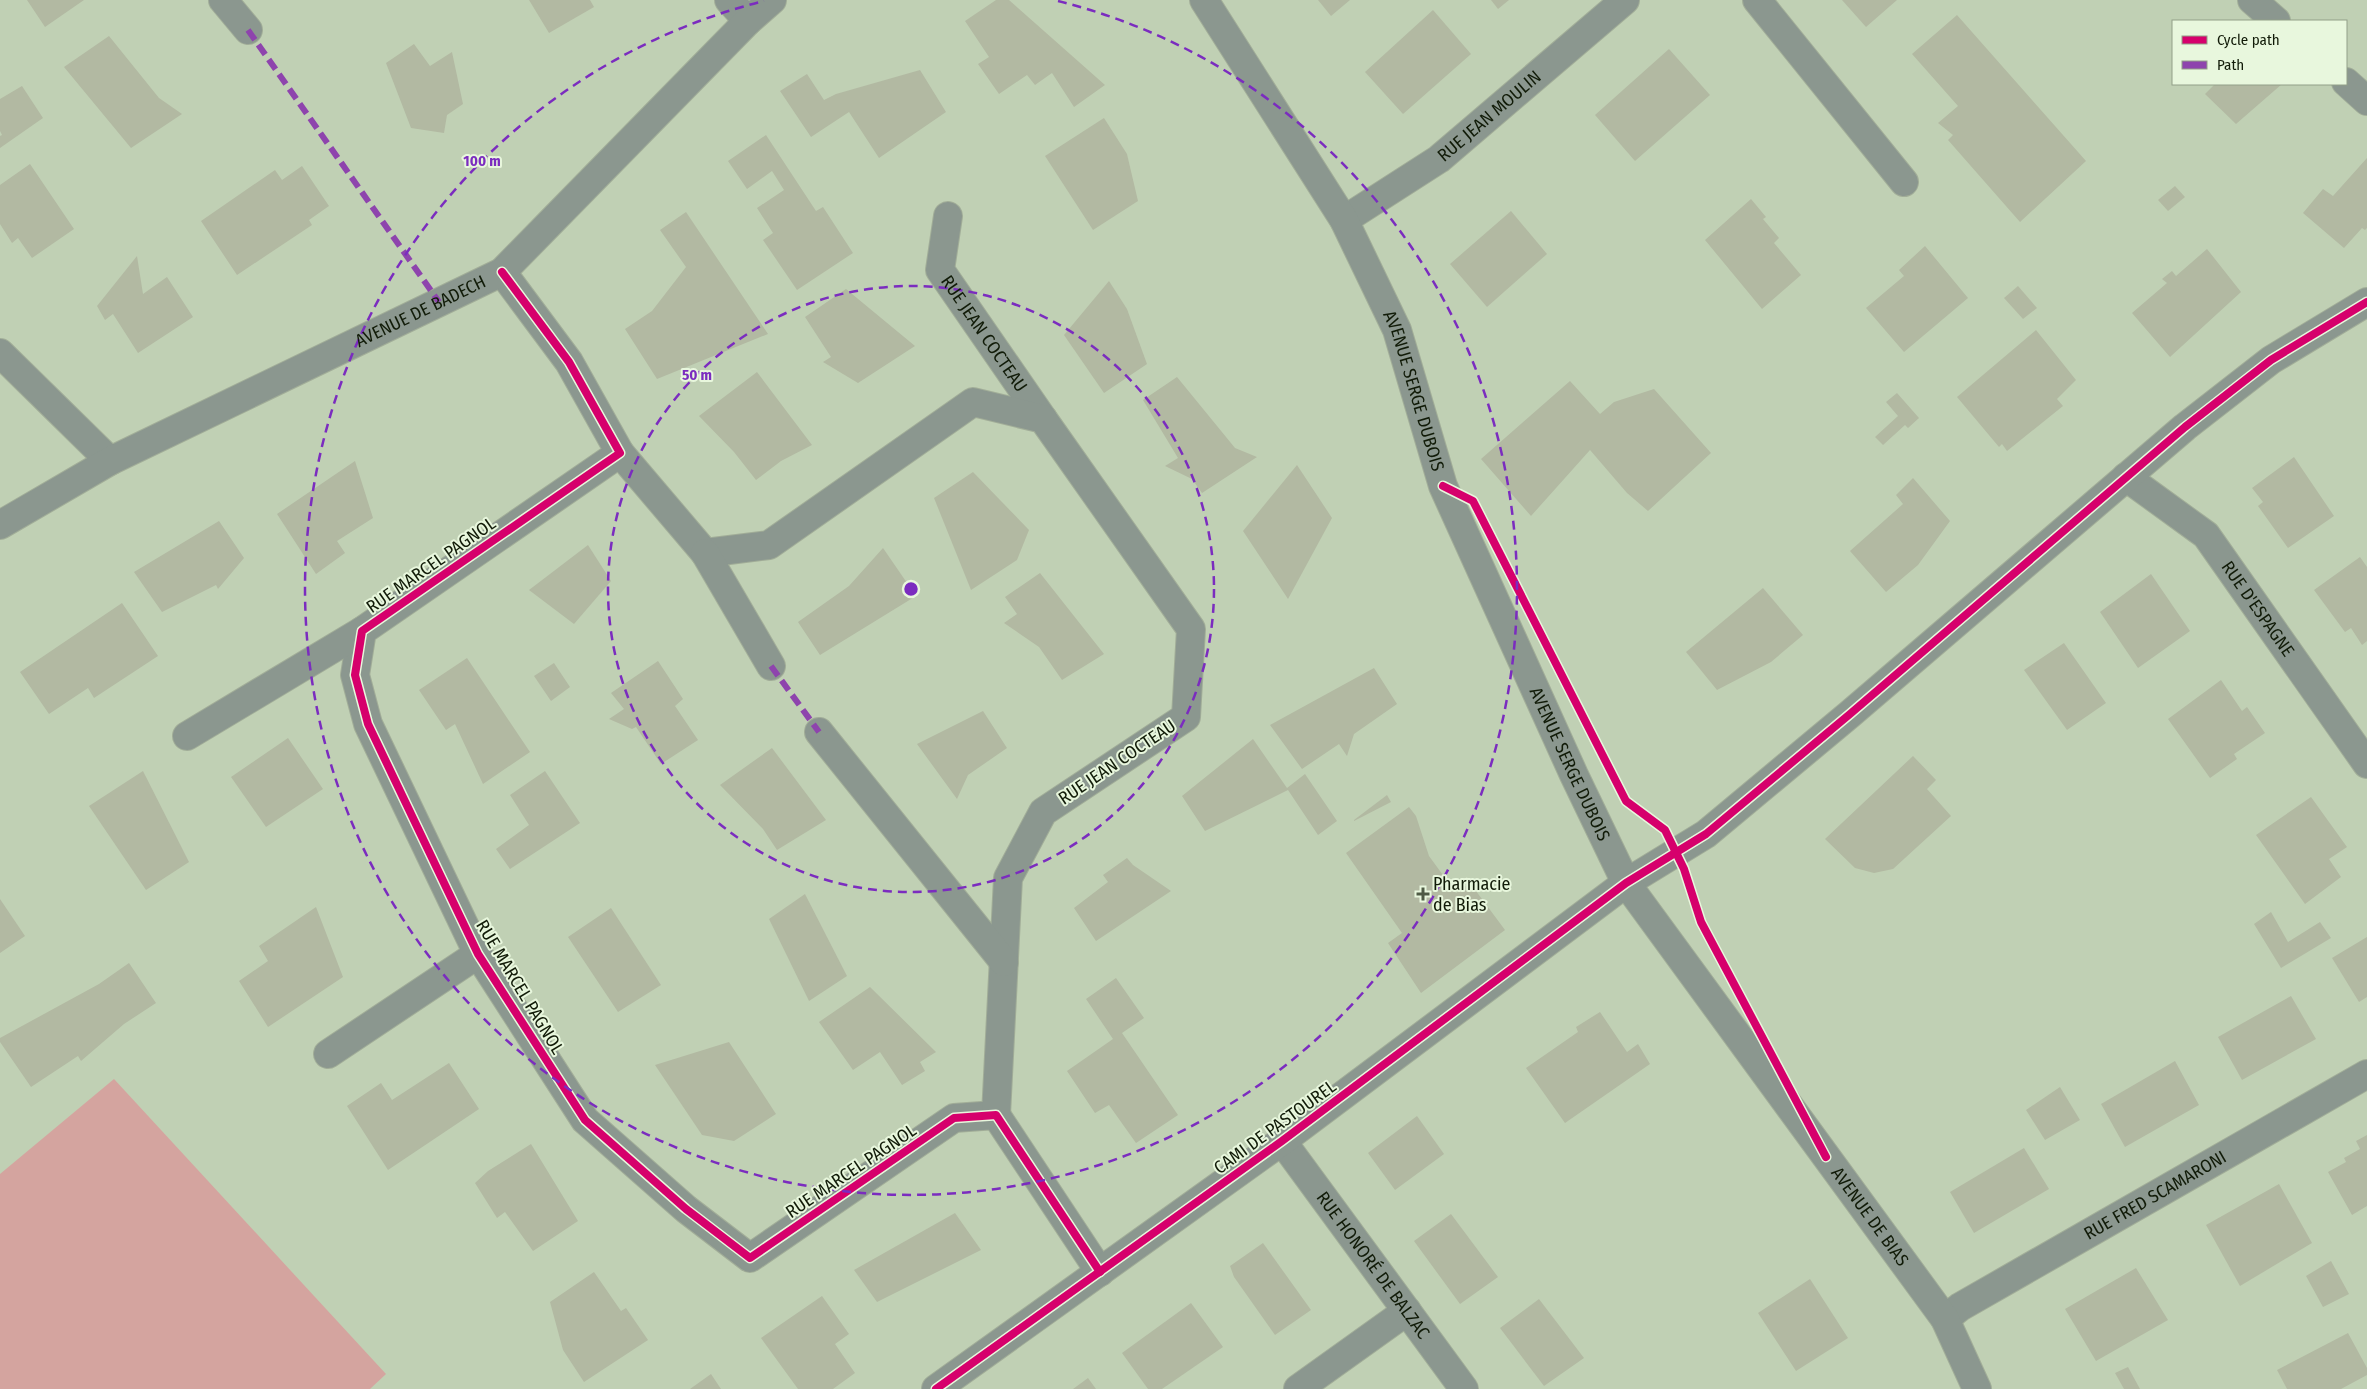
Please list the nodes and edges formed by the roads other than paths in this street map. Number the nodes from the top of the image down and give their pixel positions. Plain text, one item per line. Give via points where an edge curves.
1 (223, 0) edge
2 (729, 0) edge
3 (772, 0) edge
4 (1204, 0) edge
5 (1625, 0) edge
6 (1757, 0) edge
7 (2252, 0) edge
8 (2275, 20) edge
9 (748, 21) junction
10 (248, 30) dead end
11 (2347, 83) edge
12 (2367, 101) edge
13 (1904, 182) dead end
14 (948, 216) dead end
15 (1344, 220) junction
16 (502, 272) junction
17 (2367, 302) edge
18 (0, 353) edge
19 (1042, 418) junction
20 (620, 453) junction
21 (110, 461) junction
22 (2126, 477) junction
23 (0, 525) edge
24 (705, 553) junction
25 (362, 631) junction
26 (771, 666) dead end
27 (819, 732) dead end
28 (187, 736) dead end
29 (2367, 764) edge
30 (1626, 883) junction
31 (478, 954) junction
32 (1004, 962) junction
33 (328, 1054) dead end
34 (2367, 1074) edge
35 (996, 1115) junction
36 (1282, 1141) junction
37 (1100, 1272) junction
38 (1407, 1311) junction
39 (1945, 1319) junction
40 (936, 1389) edge
41 (1298, 1389) edge
42 (1464, 1389) edge
43 (1977, 1389) edge

1 - 10 street
2 - 9 street
3 - 9 street, AVENUE DE BADECH
4 - 15 street, AVENUE SERGE DUBOIS
5 - 15 street, RUE JEAN MOULIN via 1439,159
6 - 13 street
7 - 8 street
9 - 16 street, AVENUE DE BADECH
11 - 12 street
14 - 19 street, RUE JEAN COCTEAU via 940,270
15 - 30 street, AVENUE SERGE DUBOIS via 1397,330 1443,486
16 - 20 street via 568,362
16 - 21 street, AVENUE DE BADECH
17 - 22 street, CAMI DE PASTOUREL via 2271,360
18 - 21 street
19 - 24 street, RUE JEAN COCTEAU via 973,402 769,545
19 - 32 street, RUE JEAN COCTEAU via 1192,629 1186,717 1043,812 1008,878
20 - 24 street
20 - 25 street, RUE MARCEL PAGNOL
21 - 23 street, AVENUE DE BADECH
22 - 29 street, RUE D'ESPAGNE via 2206,534
22 - 30 street, CAMI DE PASTOUREL via 1706,834
24 - 26 street
25 - 28 street, RUE MARCEL PAGNOL
25 - 31 street, RUE MARCEL PAGNOL via 355,676 368,724
27 - 32 street
30 - 36 street, CAMI DE PASTOUREL
30 - 39 street, AVENUE DE BIAS
31 - 33 street, RUE MARCEL PAGNOL
31 - 35 street, RUE MARCEL PAGNOL via 585,1120 686,1209 750,1258 954,1118
32 - 35 street, RUE JEAN COCTEAU
34 - 39 street, RUE FRED SCAMARONI via 1960,1307
35 - 37 street
36 - 37 street, CAMI DE PASTOUREL
36 - 38 street, RUE HONORÉ DE BALZAC
37 - 40 street, CAMI DE PASTOUREL
38 - 41 street
38 - 42 street, RUE HONORÉ DE BALZAC
39 - 43 street, AVENUE DE BIAS

